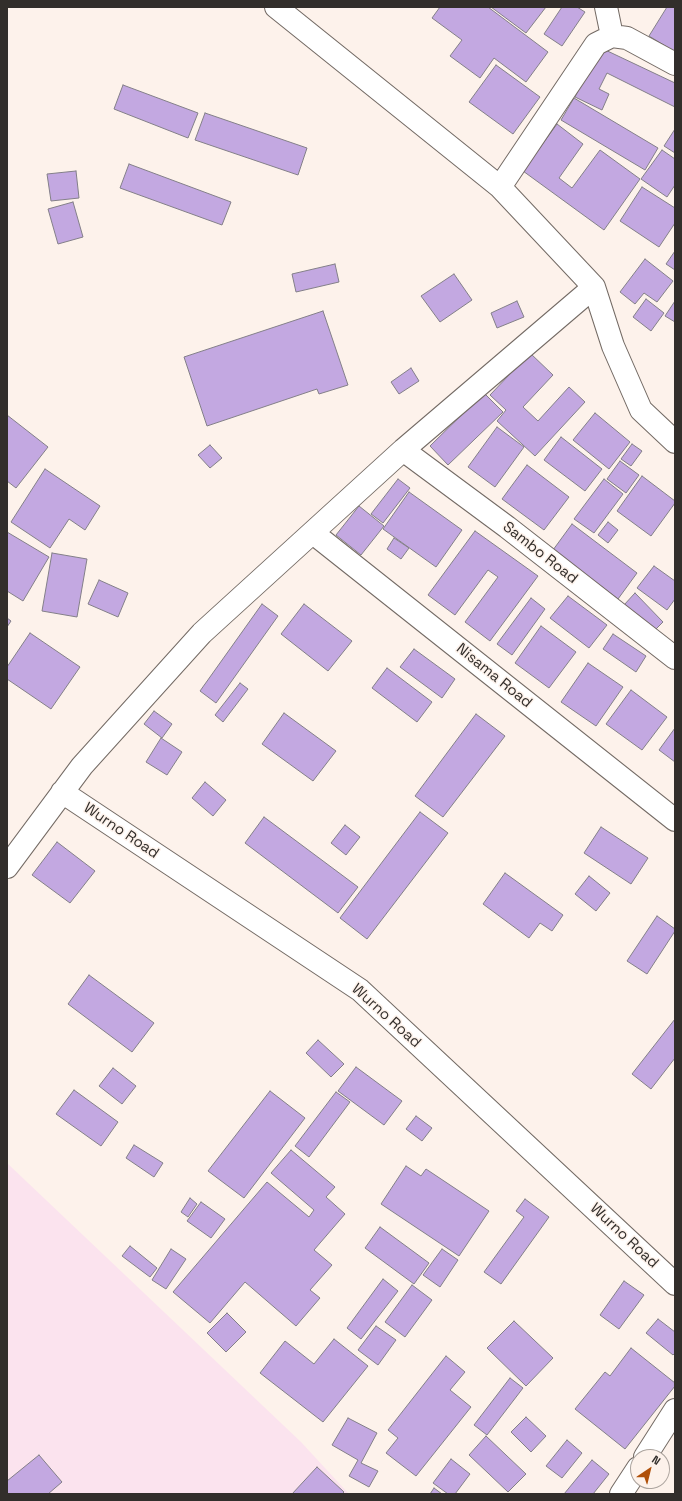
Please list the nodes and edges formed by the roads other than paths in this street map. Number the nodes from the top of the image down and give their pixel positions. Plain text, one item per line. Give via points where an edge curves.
1 (276, 7) edge
2 (606, 7) edge
3 (612, 36) junction
4 (675, 64) edge
5 (500, 187) junction
6 (594, 287) junction
7 (675, 442) edge
8 (403, 450) junction
9 (313, 532) junction
10 (675, 658) edge
11 (62, 792) junction
12 (675, 820) edge
13 (7, 867) edge
14 (675, 1284) edge
15 (675, 1410) edge
16 (650, 1449) edge
17 (630, 1480) edge
18 (621, 1494) edge

1 - 5 street
2 - 3 street
3 - 4 street via 627,38
3 - 5 street via 596,44
5 - 6 street
6 - 7 street via 613,346 641,410
6 - 8 street
8 - 9 street
8 - 10 street, Sambo Road via 507,527
9 - 11 street via 202,633 82,766
9 - 12 street, Nisama Road
11 - 13 street
11 - 14 street, Wurno Road via 360,990
15 - 16 street
17 - 18 street

